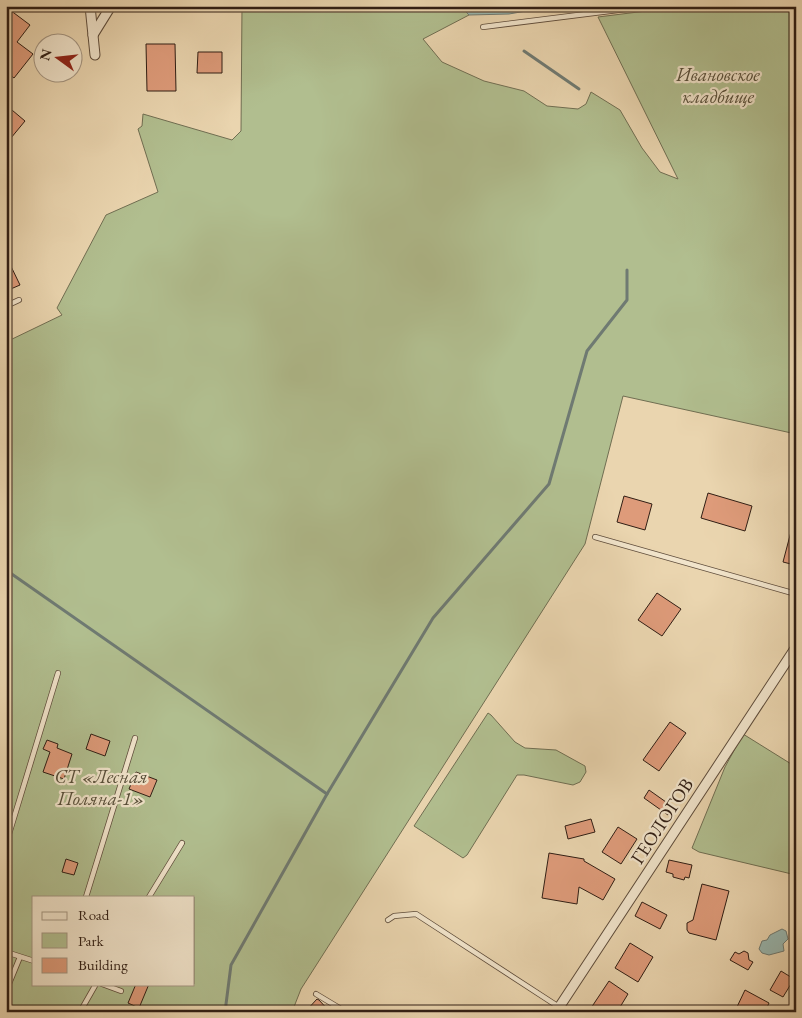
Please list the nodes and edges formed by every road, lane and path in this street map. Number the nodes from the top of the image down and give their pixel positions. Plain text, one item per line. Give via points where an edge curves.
1 (90, 6) edge
2 (111, 6) edge
3 (650, 6) edge
4 (483, 27) dead end
5 (93, 35) junction
6 (95, 55) dead end
7 (20, 300) dead end
8 (6, 306) edge
9 (595, 536) dead end
10 (796, 594) edge
11 (796, 647) edge
12 (58, 673) dead end
13 (135, 738) dead end
14 (182, 843) dead end
15 (6, 844) edge
16 (86, 896) edge
17 (150, 896) edge
18 (388, 920) dead end
19 (6, 952) edge
20 (20, 957) junction
21 (32, 960) edge
22 (95, 986) edge
23 (108, 986) edge
24 (121, 990) dead end
25 (6, 991) edge
26 (316, 994) dead end
27 (558, 1009) edge
28 (80, 1012) edge
29 (346, 1012) edge

1 - 5 street
2 - 5 street
3 - 4 lane
5 - 6 street
7 - 8 lane
9 - 10 lane
11 - 27 street, ГЕОЛОГОВ
12 - 15 lane
13 - 16 lane
14 - 17 lane
18 - 27 lane via 394,916 416,914
19 - 20 lane
20 - 21 lane
20 - 25 lane
22 - 28 lane
23 - 24 lane
26 - 29 lane

